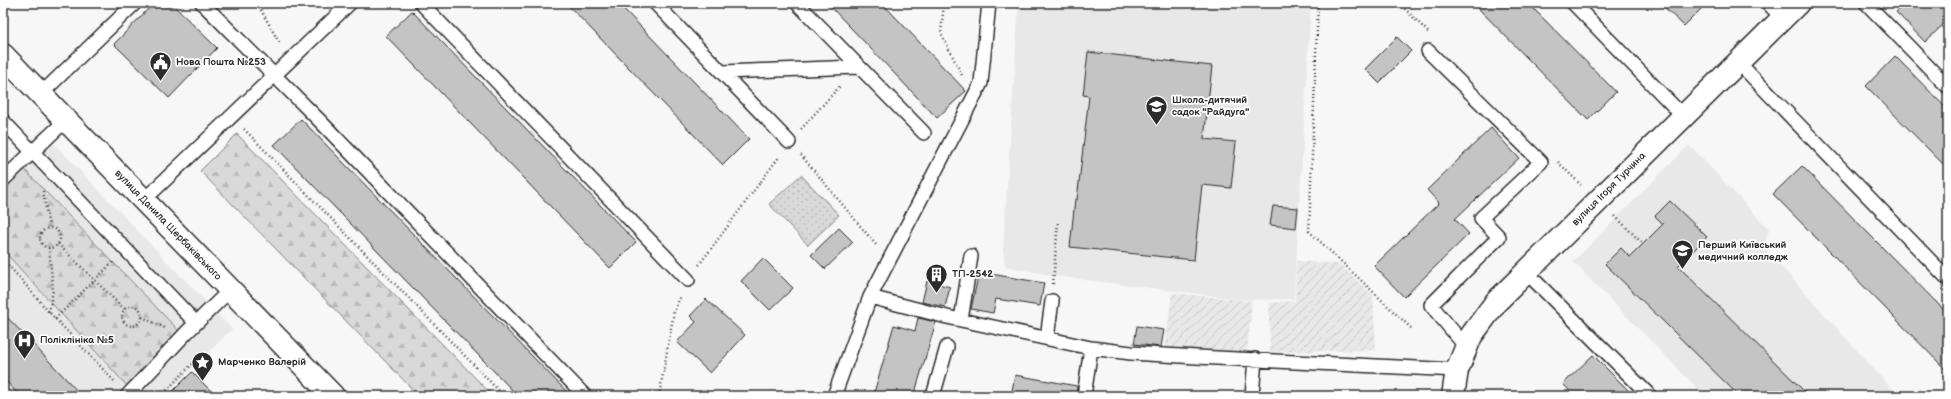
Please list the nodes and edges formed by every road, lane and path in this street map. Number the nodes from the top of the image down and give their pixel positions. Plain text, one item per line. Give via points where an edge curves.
1 (135, 3) edge
2 (202, 3) edge
3 (257, 3) edge
4 (350, 3) edge
5 (421, 3) edge
6 (797, 3) edge
7 (944, 3) edge
8 (989, 3) edge
9 (1318, 3) edge
10 (1574, 3) edge
11 (1798, 3) edge
12 (1866, 3) edge
13 (657, 4) edge
14 (1775, 11) edge
15 (1428, 51) dead end
16 (3, 55) edge
17 (290, 60) junction
18 (1738, 62) junction
19 (858, 66) junction
20 (723, 72) junction
21 (274, 75) junction
22 (965, 81) dead end
23 (1946, 82) edge
24 (41, 94) junction
25 (231, 116) junction
26 (1683, 116) junction
27 (66, 120) junction
28 (3, 121) edge
29 (924, 133) dead end
30 (789, 142) junction
31 (32, 153) junction
32 (3, 180) edge
33 (42, 183) dead end
34 (144, 200) junction
35 (1610, 211) dead end
36 (1058, 220) dead end
37 (49, 228) junction
38 (58, 244) junction
39 (1643, 244) dead end
40 (49, 248) junction
41 (881, 251) dead end
42 (971, 256) dead end
43 (3, 259) edge
44 (116, 259) dead end
45 (1526, 272) junction
46 (1948, 278) edge
47 (688, 280) junction
48 (95, 281) junction
49 (230, 290) junction
50 (870, 297) junction
51 (1052, 300) joint
52 (124, 309) junction
53 (49, 312) junction
54 (142, 317) junction
55 (55, 319) junction
56 (961, 320) junction
57 (196, 323) junction
58 (1411, 328) dead end
59 (183, 336) junction
60 (1047, 338) junction
61 (1466, 347) junction
62 (946, 348) dead end
63 (1091, 348) junction
64 (205, 352) dead end
65 (1255, 359) junction
66 (1457, 370) junction
67 (127, 396) edge
68 (161, 396) edge
69 (333, 396) edge
70 (504, 396) edge
71 (585, 396) edge
72 (659, 396) edge
73 (834, 396) edge
74 (933, 396) edge
75 (1084, 396) edge
76 (1252, 396) edge
77 (1454, 396) edge
78 (1650, 396) edge

1 - 24 lane
2 - 21 lane
3 - 17 path
4 - 17 lane
5 - 47 lane
6 - 19 lane
7 - 22 path via 941,34
8 - 50 lane via 981,83
9 - 58 path via 1309,231
10 - 26 lane
11 - 14 street, вулиця Ігоря Турчина
12 - 23 lane
13 - 20 lane
14 - 18 street, вулиця Ігоря Турчина
15 - 61 lane via 1541,162 1481,218 1499,237 1431,305
16 - 24 street, вулиця Данила Щербаківського
17 - 21 lane
18 - 26 street, вулиця Ігоря Турчина
18 - 46 lane
19 - 20 lane
19 - 29 lane
19 - 30 path
20 - 30 lane
21 - 25 lane
21 - 71 lane
24 - 27 street, вулиця Данила Щербаківського
25 - 34 lane
25 - 70 path
26 - 45 street, вулиця Ігоря Турчина
27 - 31 lane
27 - 34 street, вулиця Данила Щербаківського
28 - 31 lane
30 - 41 path
30 - 47 path
31 - 32 lane
31 - 57 lane
33 - 37 path
34 - 49 street, вулиця Данила Щербаківського
35 - 39 path
36 - 51 path
37 - 38 path via 58,231
37 - 40 path via 41,233 40,239 43,245
38 - 40 path
38 - 48 path
40 - 53 path via 53,290
42 - 56 lane
43 - 53 path
44 - 48 path
45 - 61 street, вулиця Ігоря Турчина via 1496,302
45 - 78 lane
47 - 72 path via 674,312
48 - 52 path
48 - 55 path
49 - 57 lane
49 - 69 street, вулиця Данила Щербаківського
50 - 56 lane
50 - 73 lane
51 - 60 lane
52 - 54 path via 136,307 141,311
52 - 54 path via 122,319 126,324 136,325
53 - 55 path
54 - 59 path
55 - 67 path
56 - 60 lane
57 - 59 lane
59 - 67 lane
60 - 63 lane
61 - 66 street, вулиця Ігоря Турчина
62 - 74 lane
63 - 65 lane via 1131,353
63 - 75 lane
64 - 68 path
65 - 66 lane
65 - 76 lane
66 - 77 street, вулиця Ігоря Турчина

